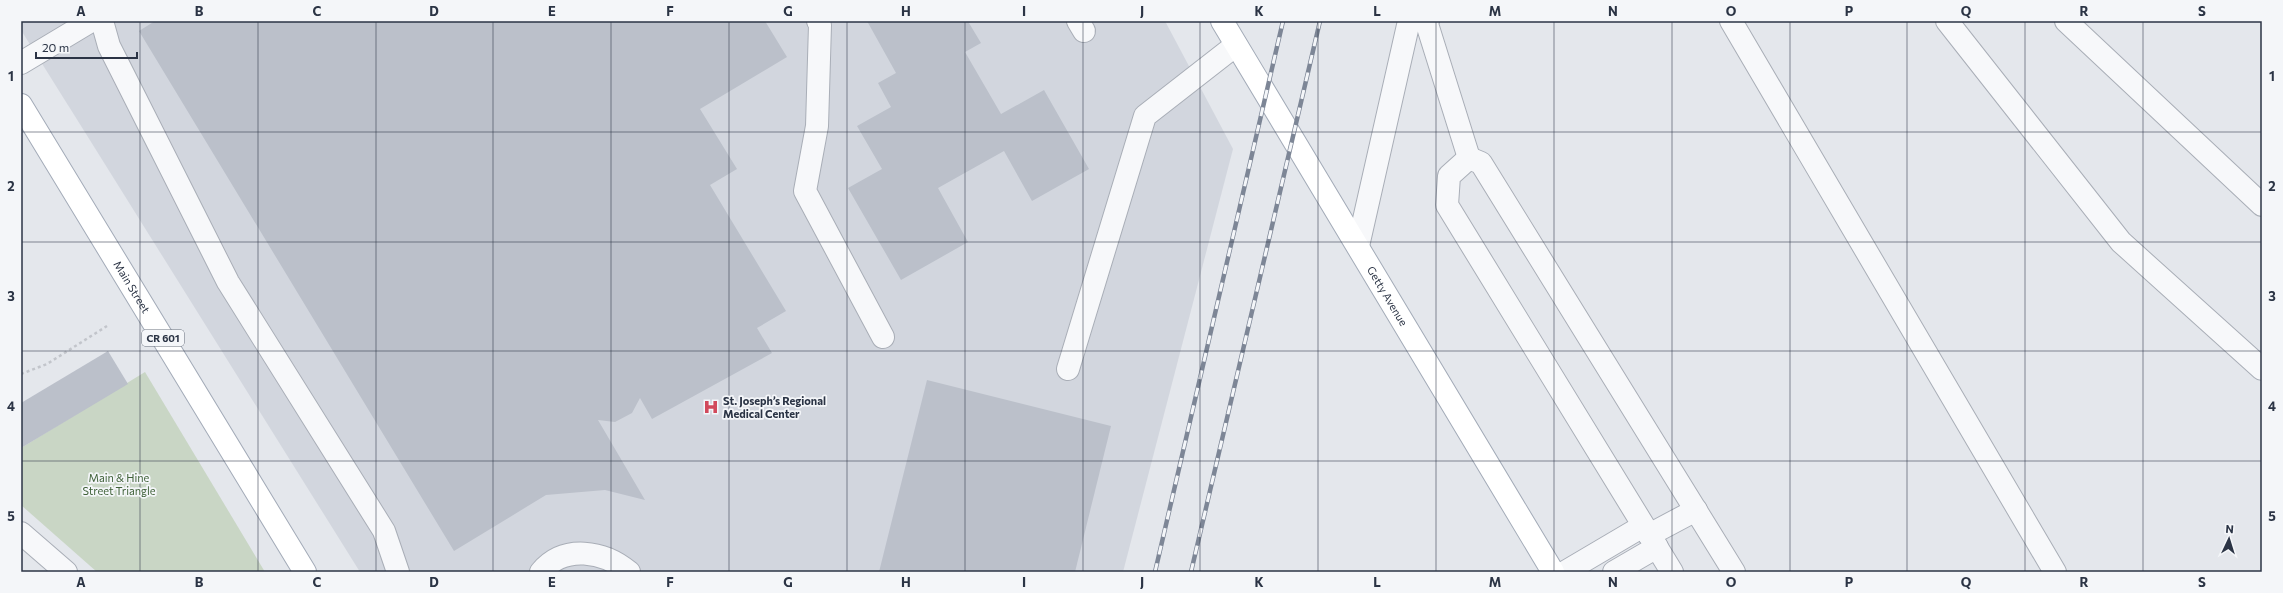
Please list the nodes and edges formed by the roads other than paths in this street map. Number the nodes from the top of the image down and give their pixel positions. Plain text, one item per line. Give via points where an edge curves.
1 (91, 21) edge
2 (102, 21) edge
3 (818, 21) edge
4 (1222, 21) edge
5 (1409, 21) edge
6 (1428, 21) edge
7 (1731, 21) edge
8 (1947, 21) edge
9 (2066, 21) edge
10 (1236, 45) junction
11 (21, 63) edge
12 (21, 105) edge
13 (1469, 158) junction
14 (2262, 205) edge
15 (1358, 246) junction
16 (883, 337) dead end
17 (1068, 369) dead end
18 (2262, 369) edge
19 (1696, 510) junction
20 (21, 533) edge
21 (1650, 536) junction
22 (66, 572) edge
23 (305, 572) edge
24 (398, 572) edge
25 (541, 572) edge
26 (629, 572) edge
27 (1553, 572) edge
28 (1565, 572) edge
29 (1614, 572) edge
30 (1672, 572) edge
31 (1734, 572) edge
32 (2055, 572) edge

1 - 11 street
2 - 24 street via 109,46 228,282 384,530
3 - 16 street via 820,25 817,126 806,191
4 - 10 main road, Getty Avenue
5 - 15 street
6 - 13 street
7 - 32 street
8 - 18 street via 2121,242
9 - 14 street
10 - 15 main road, Getty Avenue
10 - 17 street via 1145,116
12 - 23 main road, Main Street / CR 601
13 - 19 street via 1481,163
13 - 21 street via 1449,176 1447,205
15 - 27 main road, Getty Avenue
19 - 21 street
19 - 31 street
20 - 22 street
21 - 28 street
21 - 29 street
21 - 30 street
25 - 26 street via 547,565 568,554 593,554

